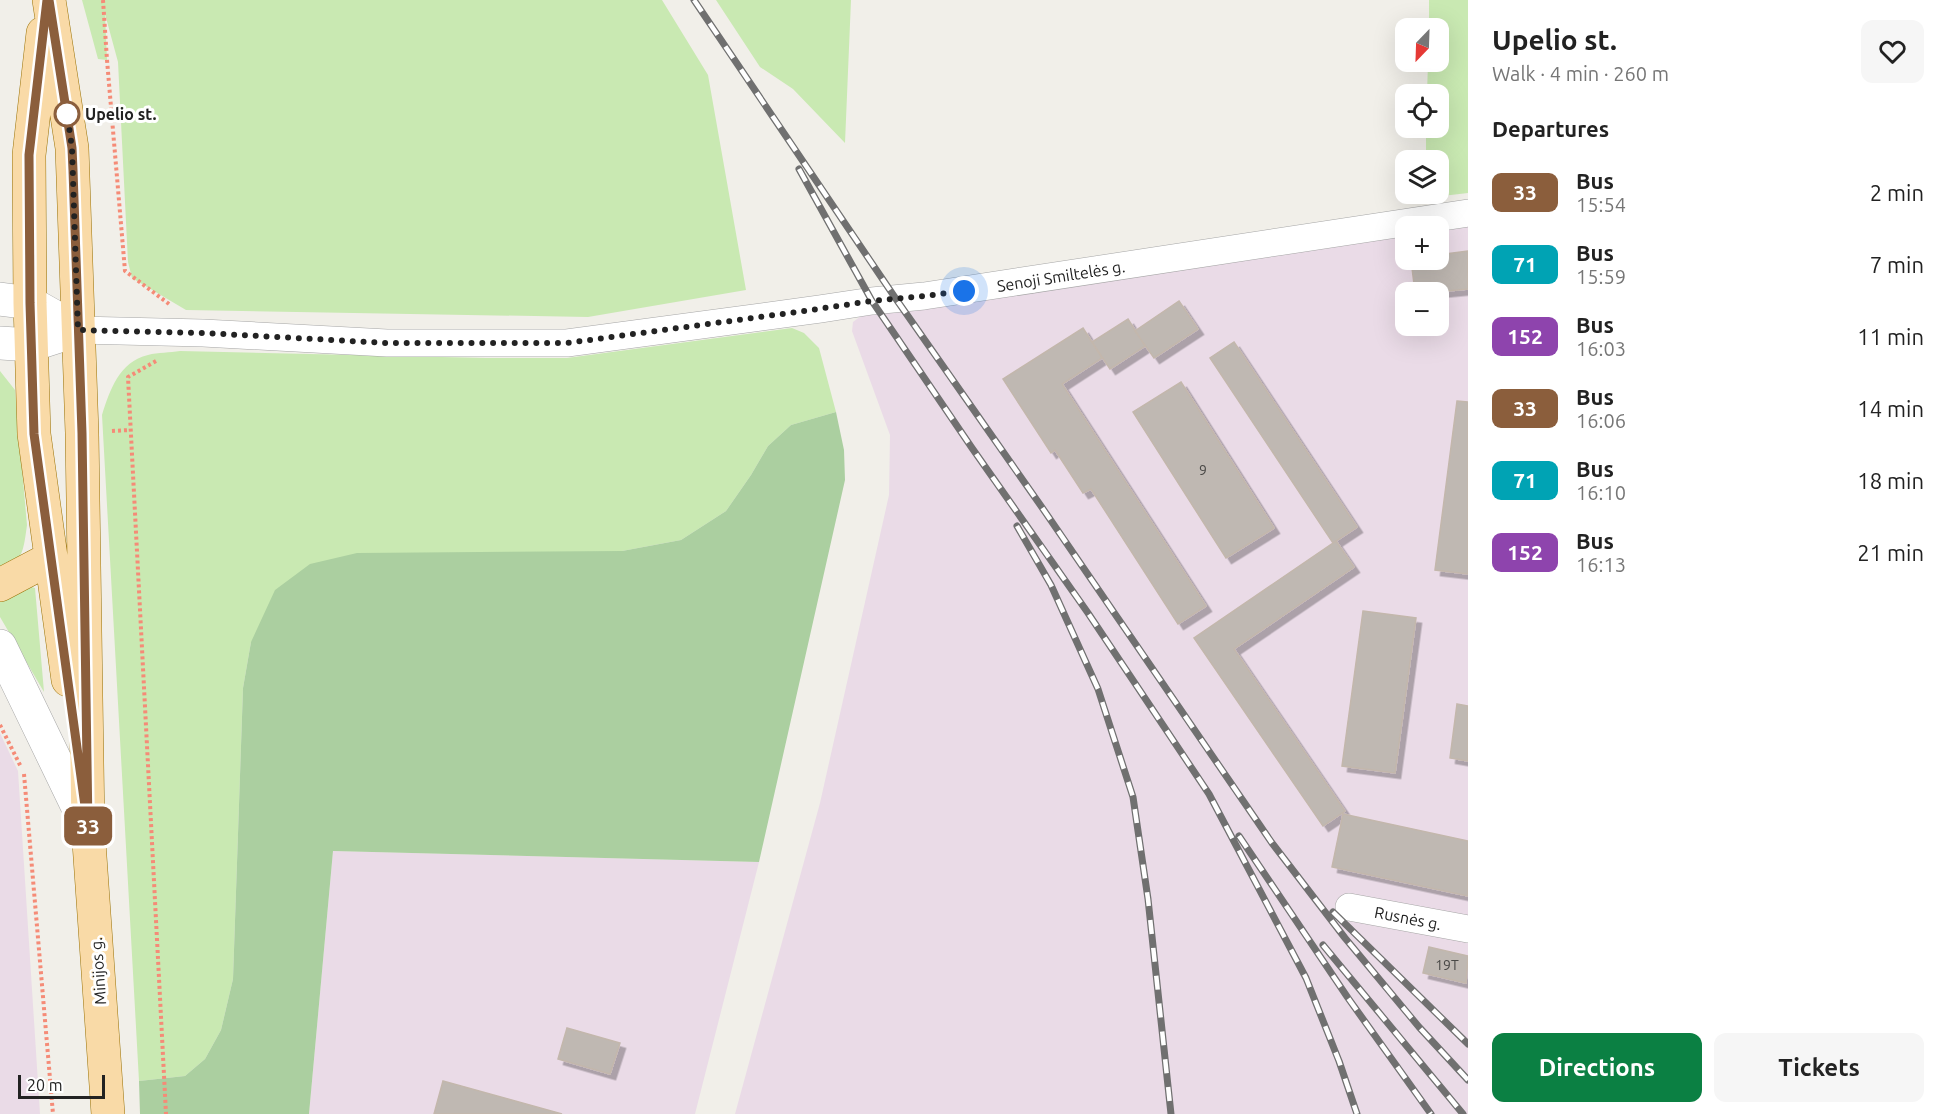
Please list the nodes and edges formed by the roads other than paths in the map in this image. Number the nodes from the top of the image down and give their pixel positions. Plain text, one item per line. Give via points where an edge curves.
1 (48, 0) edge
2 (1468, 213) edge
3 (15, 301) edge
4 (78, 330) junction
5 (16, 344) edge
6 (51, 558) junction
7 (0, 585) edge
8 (0, 646) edge
9 (88, 828) junction
10 (1349, 907) dead end
11 (1468, 929) edge
12 (108, 1114) edge

1 - 3 main road, Minijos g.
1 - 4 main road, Minijos g. via 72,148
2 - 4 street, Senoji Smiltelės g. via 924,296 567,343 387,343
3 - 4 street
3 - 5 main road, Minijos g.
4 - 5 street
4 - 9 main road, Minijos g.
5 - 6 main road, Minijos g. via 34,434
6 - 7 main road
6 - 9 main road, Minijos g.
8 - 9 street
9 - 12 main road, Minijos g.
10 - 11 street, Rusnės g.

